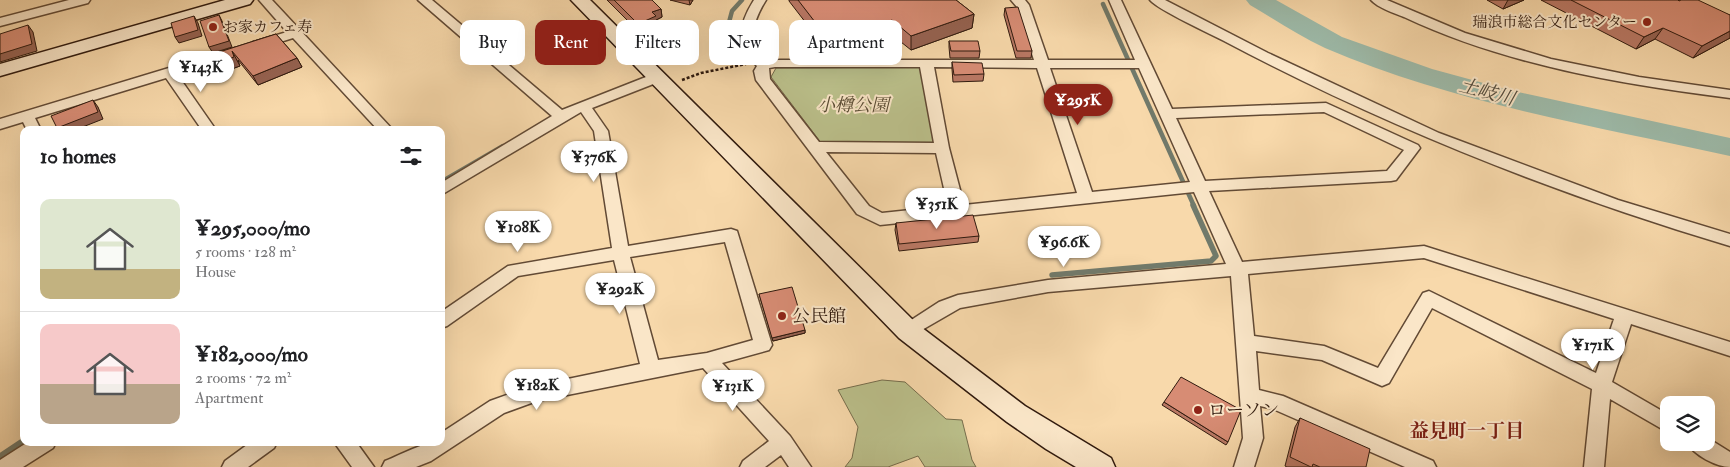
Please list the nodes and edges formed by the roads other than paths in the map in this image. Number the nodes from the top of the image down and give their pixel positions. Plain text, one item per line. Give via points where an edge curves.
1 (84, 0) edge
2 (244, 0) edge
3 (265, 0) edge
4 (424, 0) edge
5 (580, 0) edge
6 (760, 0) edge
7 (1017, 0) edge
8 (1115, 0) edge
9 (1156, 0) edge
10 (1377, 0) edge
11 (749, 20) edge
12 (0, 22) edge
13 (297, 33) junction
14 (779, 63) edge
15 (926, 63) junction
16 (1041, 64) junction
17 (1135, 64) junction
18 (761, 65) edge
19 (0, 70) edge
20 (169, 72) junction
21 (661, 82) junction
22 (1730, 94) edge
23 (583, 106) junction
24 (1165, 114) junction
25 (27, 116) junction
26 (561, 116) junction
27 (0, 124) edge
28 (32, 126) edge
29 (206, 126) edge
30 (382, 126) edge
31 (817, 147) junction
32 (942, 148) junction
33 (1190, 187) junction
34 (445, 188) edge
35 (1086, 198) junction
36 (957, 209) junction
37 (1730, 240) edge
38 (621, 253) junction
39 (1238, 268) junction
40 (1625, 314) junction
41 (445, 318) edge
42 (908, 331) junction
43 (1245, 342) junction
44 (1730, 349) edge
45 (707, 360) junction
46 (651, 369) junction
47 (1602, 386) junction
48 (1251, 396) junction
49 (1660, 420) edge
50 (783, 442) junction
51 (40, 446) edge
52 (262, 446) edge
53 (347, 446) edge
54 (1712, 451) edge
55 (427, 461) edge
56 (1730, 462) edge
57 (6, 467) edge
58 (232, 467) edge
59 (364, 467) edge
60 (392, 467) edge
61 (750, 467) edge
62 (801, 467) edge
63 (1101, 467) edge
64 (1244, 467) edge
65 (1426, 467) edge
66 (1594, 467) edge

1 - 12 street
2 - 19 street
3 - 13 street
4 - 26 street
5 - 21 street
6 - 11 street
7 - 16 street via 1023,5
8 - 17 street
9 - 37 street via 1272,60 1434,136 1612,204
10 - 22 street via 1461,36 1535,58 1672,87
13 - 20 street
13 - 30 street
14 - 15 street
15 - 16 street
15 - 32 street
16 - 17 street
16 - 35 street
17 - 24 street
18 - 31 street via 763,80
20 - 25 street
20 - 29 street
21 - 23 street
21 - 42 street
23 - 26 street
23 - 38 street via 601,131
24 - 33 street
24 - 33 street via 1326,107 1413,148 1391,176
25 - 27 street
25 - 28 street
26 - 34 street
31 - 32 street
31 - 36 street via 863,210 880,218
32 - 36 street
33 - 35 street
33 - 39 street
35 - 36 street
38 - 41 street via 514,270
38 - 45 street via 731,235 763,345
38 - 46 street
39 - 40 street via 1424,252
39 - 42 street via 1048,286 981,297 945,307
39 - 43 street via 1243,290
40 - 44 street
40 - 47 street
42 - 63 street via 1016,414
43 - 47 street via 1324,353 1382,378 1429,298
43 - 48 street
45 - 46 street
45 - 50 street
46 - 55 street via 536,394 497,407
47 - 49 street
47 - 66 street
48 - 64 street via 1253,438
48 - 65 street via 1276,402
50 - 61 street
50 - 62 street
51 - 57 street
52 - 58 street
53 - 59 street
54 - 56 street
55 - 60 street

